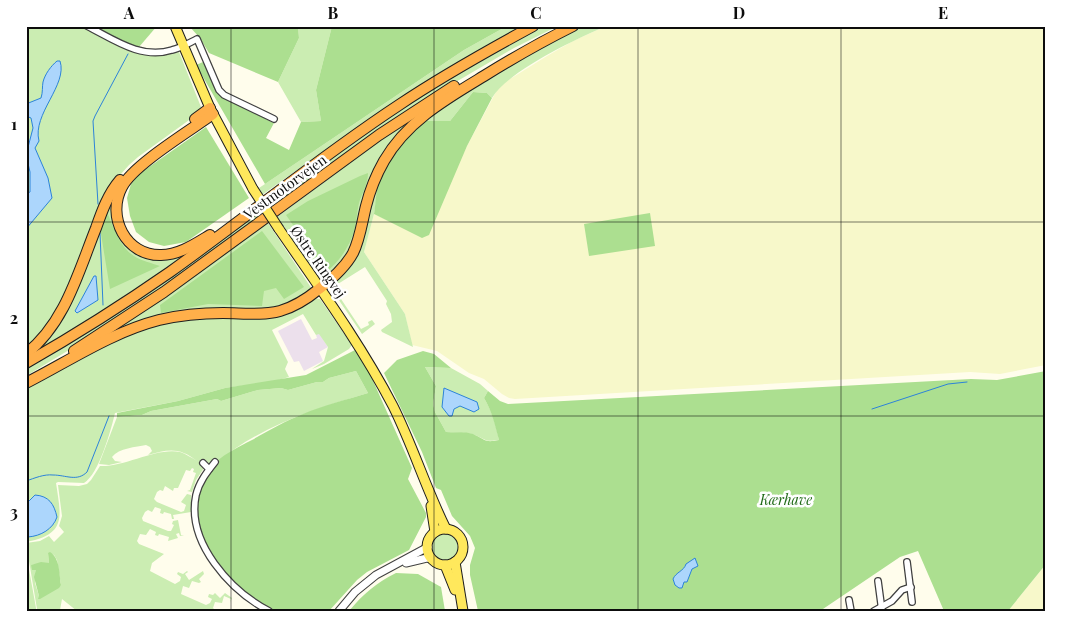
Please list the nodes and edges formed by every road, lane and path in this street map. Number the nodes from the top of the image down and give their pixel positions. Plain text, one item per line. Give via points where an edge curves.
1 (87, 26) edge
2 (175, 26) edge
3 (533, 26) edge
4 (565, 26) edge
5 (573, 26) edge
6 (182, 46) junction
7 (212, 111) junction
8 (274, 120) dead end
9 (308, 169) junction
10 (320, 288) junction
11 (26, 354) edge
12 (26, 363) edge
13 (26, 381) edge
14 (215, 462) dead end
15 (203, 463) dead end
16 (209, 469) junction
17 (429, 494) junction
18 (446, 529) junction
19 (435, 532) junction
20 (428, 547) junction
21 (432, 559) junction
22 (455, 562) junction
23 (907, 562) dead end
24 (395, 565) junction
25 (445, 565) junction
26 (878, 581) dead end
27 (910, 588) junction
28 (850, 600) dead end
29 (912, 602) dead end
30 (882, 609) edge
31 (269, 611) edge
32 (339, 611) edge
33 (462, 611) edge
34 (851, 611) edge
35 (874, 611) edge

1 - 6 street via 143,52 159,53
2 - 6 main road, Østre Ringvej
3 - 9 highway, Vestmotorvejen via 441,78
4 - 13 highway, Vestmotorvejen via 434,98 164,292
5 - 10 highway via 456,93 414,124 378,172 352,255 339,272
6 - 7 main road, Østre Ringvej
6 - 8 street via 197,40 219,90
7 - 9 highway via 143,163 122,186 116,204 116,218 122,233 138,249 161,256 183,250
7 - 10 main road, Østre Ringvej, bridge via 253,189
7 - 11 highway via 134,164 117,183 62,309 48,333
9 - 12 highway, Vestmotorvejen via 168,273
10 - 13 highway via 276,312 194,314 146,324
10 - 17 main road, Østre Ringvej via 374,370
14 - 16 street
15 - 16 street
16 - 31 street via 195,500 202,542 227,578 248,598
17 - 18 main road, Østre Ringvej
17 - 19 main road, Østre Ringvej
18 - 19 main road
18 - 22 main road via 458,534 463,543 463,552
19 - 20 main road
20 - 21 main road
20 - 24 street
21 - 24 street
21 - 25 main road
22 - 25 main road
22 - 33 main road
23 - 27 street
24 - 32 street via 367,582
25 - 33 main road
26 - 30 street
27 - 29 street
27 - 30 street via 902,590
28 - 34 street
30 - 35 street

